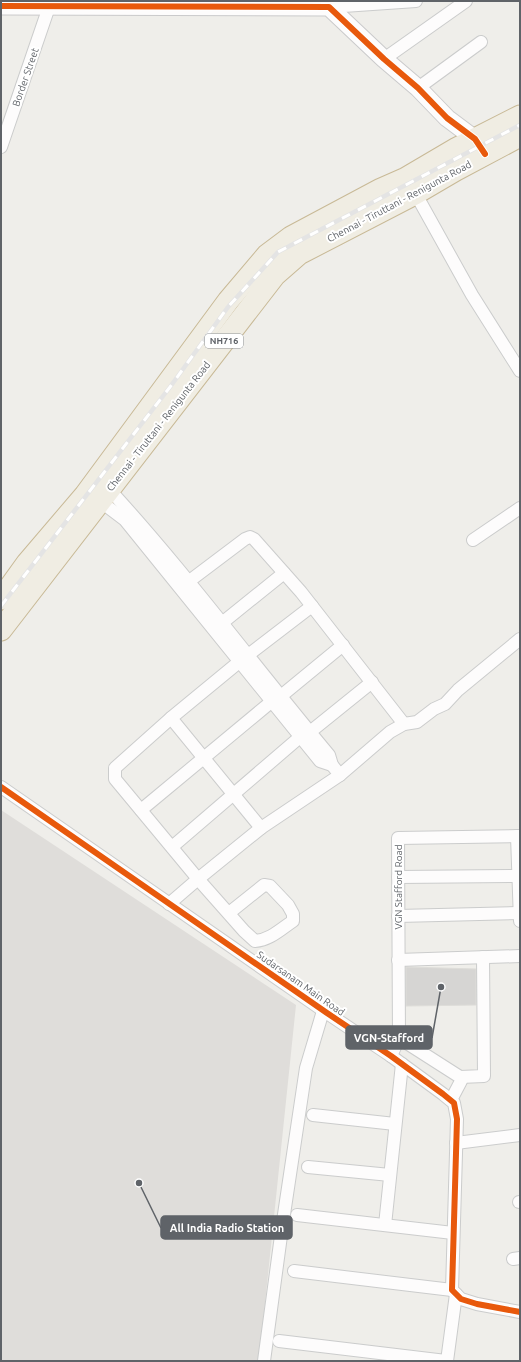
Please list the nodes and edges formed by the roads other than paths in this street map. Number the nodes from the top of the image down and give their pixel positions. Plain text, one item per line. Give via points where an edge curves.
1 (416, 1) edge
2 (466, 1) edge
3 (50, 4) edge
4 (329, 4) edge
5 (1, 6) edge
6 (481, 42) dead end
7 (384, 59) junction
8 (418, 88) junction
9 (520, 116) edge
10 (520, 136) edge
11 (1, 147) edge
12 (471, 151) junction
13 (411, 186) junction
14 (520, 371) edge
15 (105, 495) junction
16 (520, 508) edge
17 (473, 540) dead end
18 (172, 571) junction
19 (284, 573) junction
20 (188, 582) junction
21 (1, 599) edge
22 (312, 606) junction
23 (222, 623) junction
24 (1, 630) edge
25 (520, 639) edge
26 (343, 645) junction
27 (243, 659) junction
28 (372, 682) junction
29 (276, 699) junction
30 (171, 718) junction
31 (404, 724) junction
32 (305, 735) junction
33 (203, 758) junction
34 (340, 775) junction
35 (1, 787) edge
36 (233, 794) junction
37 (141, 810) junction
38 (261, 828) junction
39 (519, 836) edge
40 (172, 847) junction
41 (519, 876) edge
42 (398, 877) junction
43 (198, 879) junction
44 (169, 904) junction
45 (229, 913) junction
46 (520, 914) edge
47 (398, 916) junction
48 (520, 921) edge
49 (520, 956) edge
50 (483, 957) junction
51 (398, 960) junction
52 (323, 1011) junction
53 (398, 1038) junction
54 (391, 1056) junction
55 (402, 1064) junction
56 (460, 1077) junction
57 (451, 1100) junction
58 (313, 1115) dead end
59 (396, 1124) junction
60 (520, 1135) edge
61 (456, 1143) junction
62 (308, 1167) dead end
63 (390, 1175) junction
64 (298, 1215) dead end
65 (385, 1225) junction
66 (453, 1233) junction
67 (294, 1271) dead end
68 (454, 1292) junction
69 (520, 1312) edge
70 (280, 1341) dead end
71 (264, 1361) edge
72 (446, 1361) edge

1 - 4 street
2 - 7 street
3 - 4 street
3 - 5 street
3 - 11 street, Border Street
4 - 7 street
6 - 8 street
7 - 8 street
8 - 12 street via 447,118
9 - 12 highway, Chennai - Tiruttani - Renigunta Road / NH716
10 - 12 highway, Chennai - Tiruttani - Renigunta Road / NH716
12 - 13 highway, Chennai - Tiruttani - Renigunta Road / NH716
13 - 14 street via 472,295
13 - 15 highway, Chennai - Tiruttani - Renigunta Road / NH716 via 300,254 275,274
13 - 21 highway, Chennai - Tiruttani - Renigunta Road / NH716 via 381,189 291,237 267,255 228,301 85,495
15 - 18 street via 132,514
15 - 24 highway, Chennai - Tiruttani - Renigunta Road / NH716
16 - 17 street
18 - 20 street
18 - 27 street
19 - 20 street via 259,543 250,537
19 - 22 street
19 - 23 street
20 - 23 street
22 - 26 street
22 - 27 street
23 - 27 street
25 - 31 street via 458,690 445,704 417,722
26 - 28 street
26 - 29 street
27 - 29 street
27 - 30 street
28 - 31 street
28 - 32 street
29 - 32 street
29 - 33 street
30 - 33 street
30 - 37 street via 115,768 115,779
31 - 34 street via 390,732
32 - 34 street via 329,755 332,765
32 - 36 street
33 - 36 street
33 - 37 street
34 - 38 street
35 - 44 street, Sudarsanam Main Road
36 - 38 street
36 - 40 street
37 - 40 street
38 - 43 street
39 - 41 street
39 - 42 street, VGN Stafford Road via 398,838
40 - 43 street
41 - 42 street
41 - 46 street
42 - 47 street, VGN Stafford Road
43 - 44 street
43 - 45 street
44 - 52 street, Sudarsanam Main Road
45 - 45 street via 255,941 270,937 293,921 293,914 288,905 270,886 264,885
46 - 47 street
46 - 48 street
47 - 51 street, VGN Stafford Road
49 - 50 street
50 - 51 street
50 - 56 street via 484,1076
51 - 53 street, VGN Stafford Road
52 - 54 street, Sudarsanam Main Road
52 - 71 street via 306,1068
53 - 54 street, VGN Stafford Road
53 - 56 street
54 - 55 street, Sudarsanam Main Road
55 - 57 street, Sudarsanam Main Road
55 - 59 street
56 - 57 street via 461,1081
57 - 61 street via 457,1119
58 - 59 street
59 - 63 street
60 - 61 street
61 - 66 street
62 - 63 street
63 - 65 street
64 - 65 street
65 - 66 street
66 - 68 street
67 - 68 street
68 - 69 street via 461,1299 477,1304
68 - 72 street
70 - 72 street

